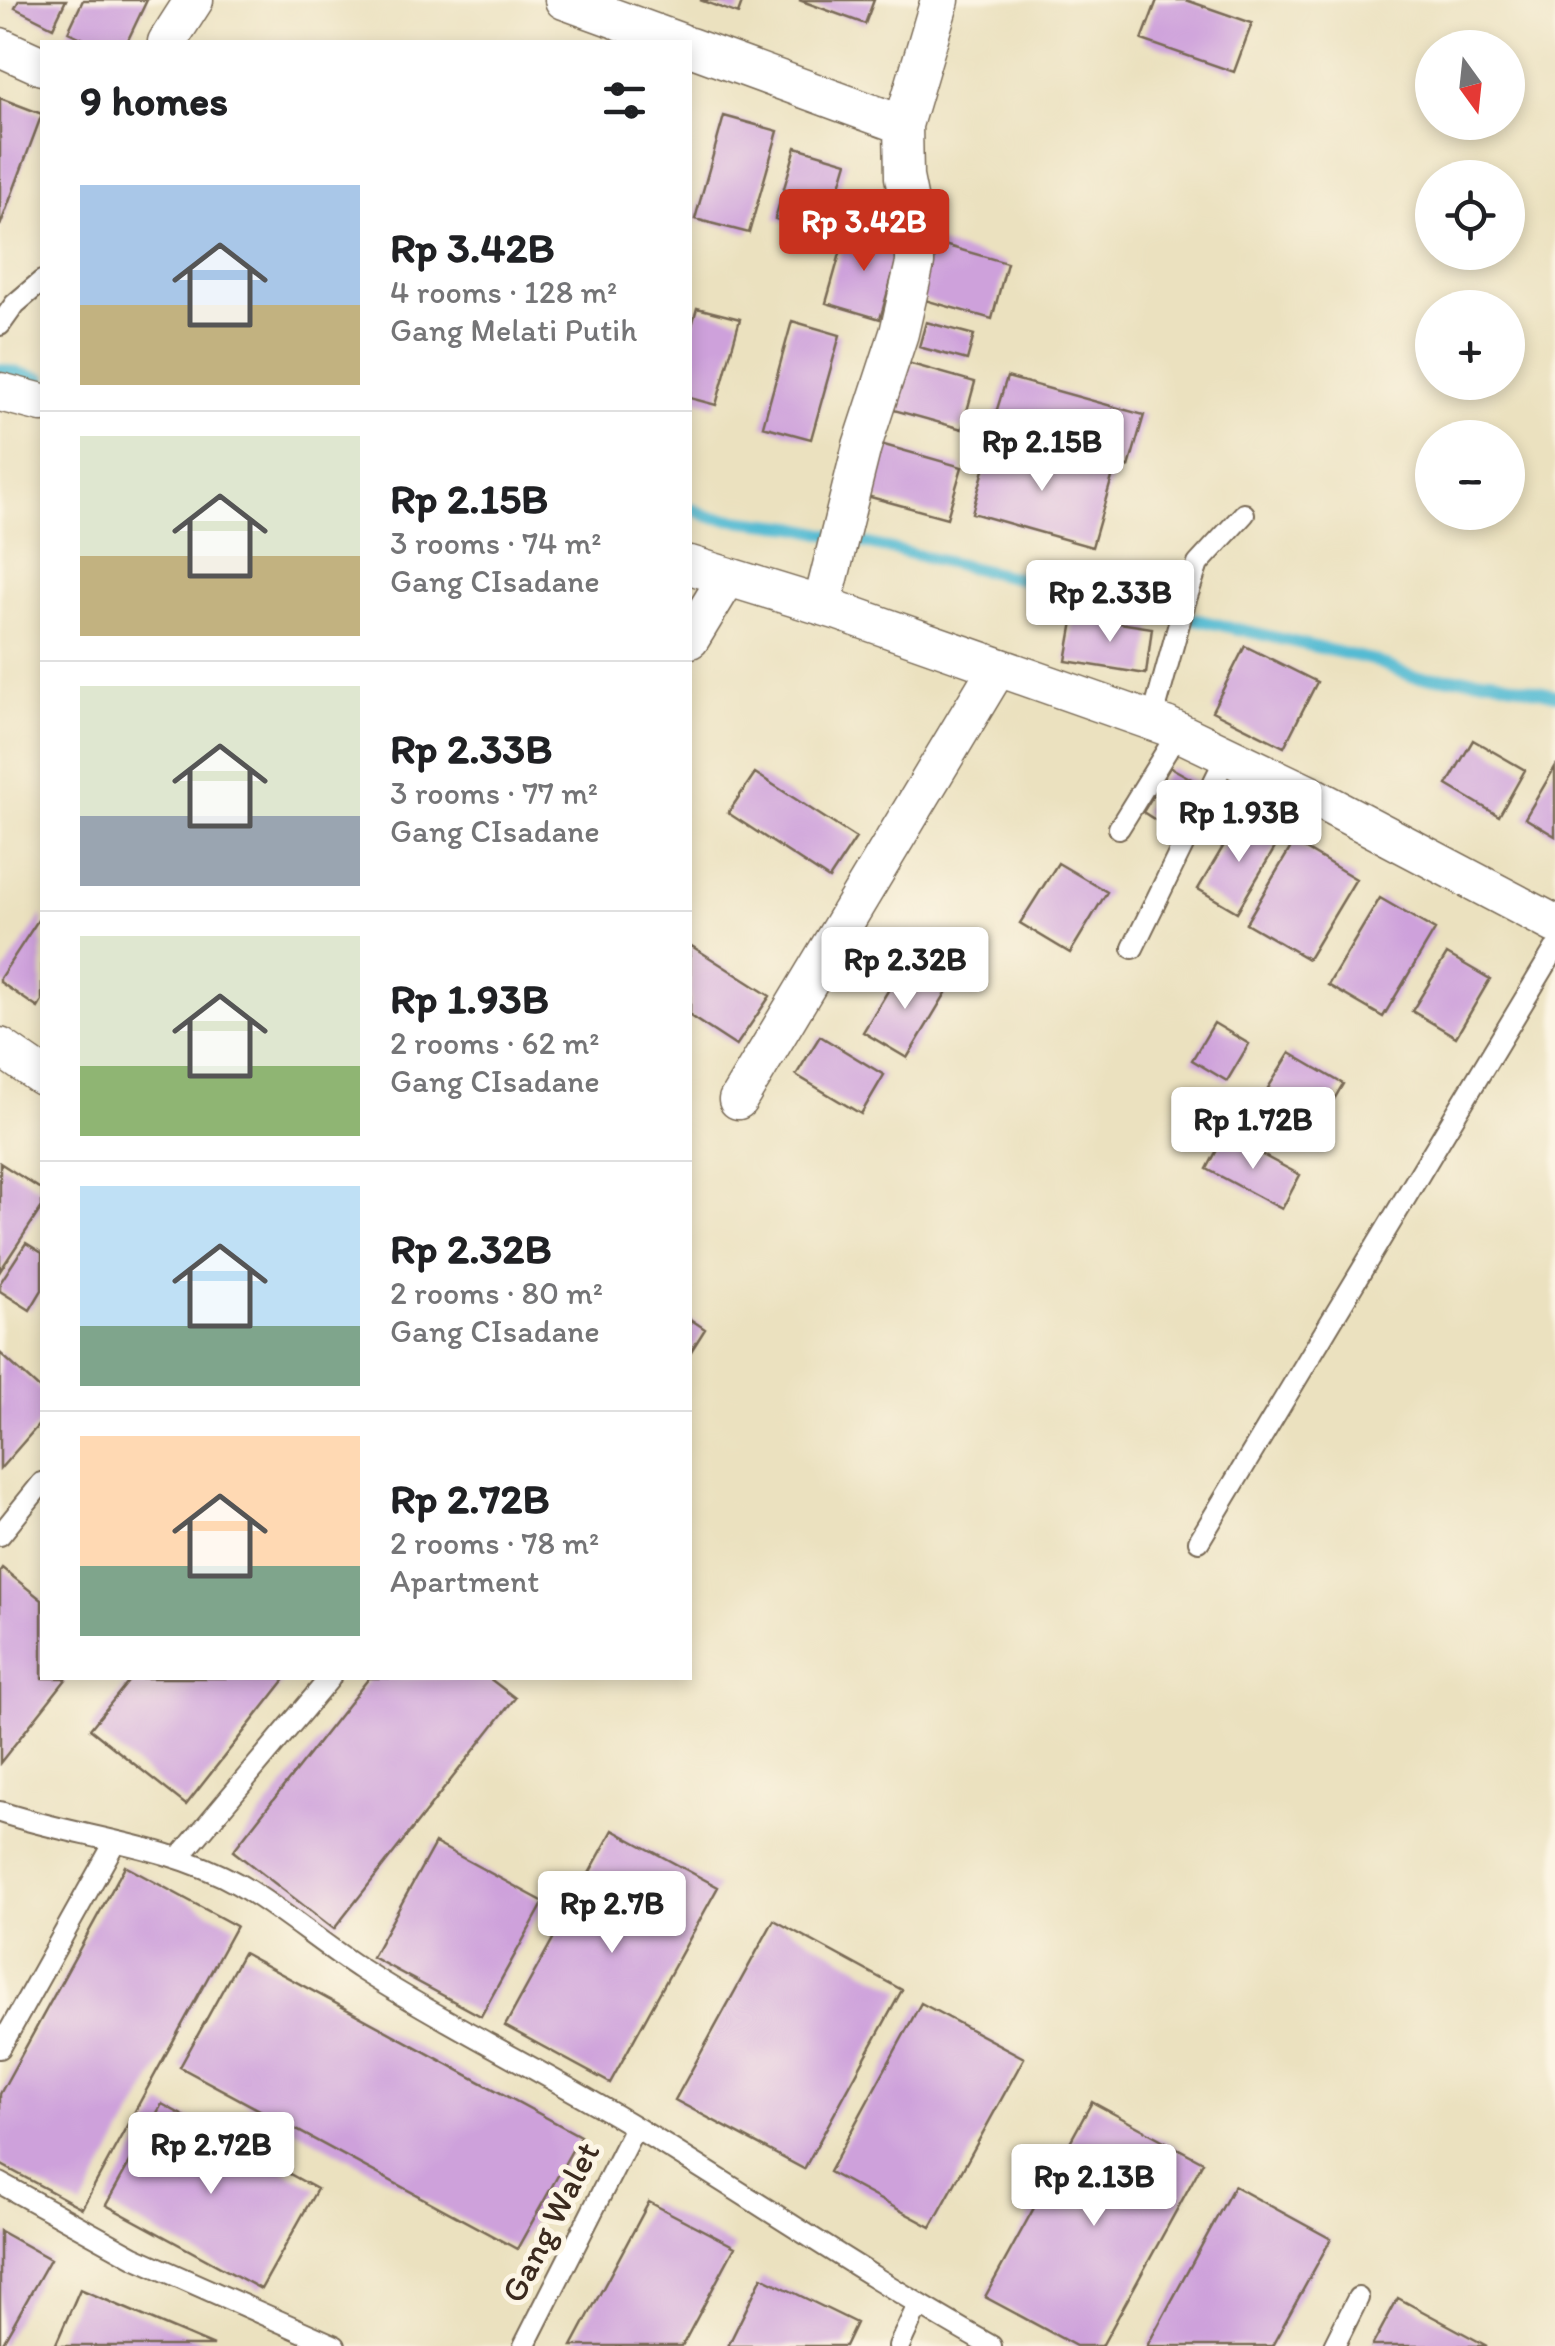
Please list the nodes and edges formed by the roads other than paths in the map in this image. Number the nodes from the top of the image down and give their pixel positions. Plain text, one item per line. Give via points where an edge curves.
1 (194, 0) edge
2 (564, 0) edge
3 (940, 0) edge
4 (169, 40) edge
5 (674, 40) edge
6 (0, 47) edge
7 (692, 47) edge
8 (40, 65) edge
9 (903, 125) junction
10 (40, 283) edge
11 (0, 325) edge
12 (0, 392) edge
13 (40, 402) edge
14 (1244, 514) dead end
15 (692, 566) edge
16 (727, 578) junction
17 (822, 606) junction
18 (692, 637) edge
19 (998, 667) junction
20 (1166, 726) junction
21 (1227, 756) junction
22 (1119, 828) dead end
23 (1555, 924) edge
24 (1133, 948) dead end
25 (1555, 948) edge
26 (0, 1047) edge
27 (40, 1075) edge
28 (738, 1100) dead end
29 (40, 1485) edge
30 (0, 1535) edge
31 (1198, 1541) dead end
32 (328, 1680) edge
33 (0, 1812) edge
34 (115, 1842) junction
35 (179, 1858) junction
36 (0, 2048) edge
37 (635, 2126) junction
38 (0, 2183) edge
39 (1358, 2298) dead end
40 (918, 2305) junction
41 (335, 2346) edge
42 (524, 2346) edge
43 (898, 2346) edge
44 (991, 2346) edge
45 (1334, 2346) edge

1 - 4 street
2 - 5 street
3 - 9 street
6 - 8 street
7 - 9 street
9 - 17 street via 915,263
10 - 11 lane
12 - 13 street
14 - 20 lane via 1198,564 1176,636
15 - 16 street
16 - 17 street
16 - 18 street
17 - 19 street
19 - 20 street
19 - 28 street
20 - 21 street
20 - 22 lane
21 - 23 street
21 - 24 lane
25 - 31 lane
26 - 27 street
29 - 30 lane
32 - 35 lane
33 - 34 lane
34 - 35 lane
34 - 36 lane
35 - 37 lane via 237,1884 363,1971
37 - 40 lane
37 - 42 lane, Gang Walet
38 - 41 lane via 134,2257
39 - 45 lane
40 - 43 lane
40 - 44 lane

